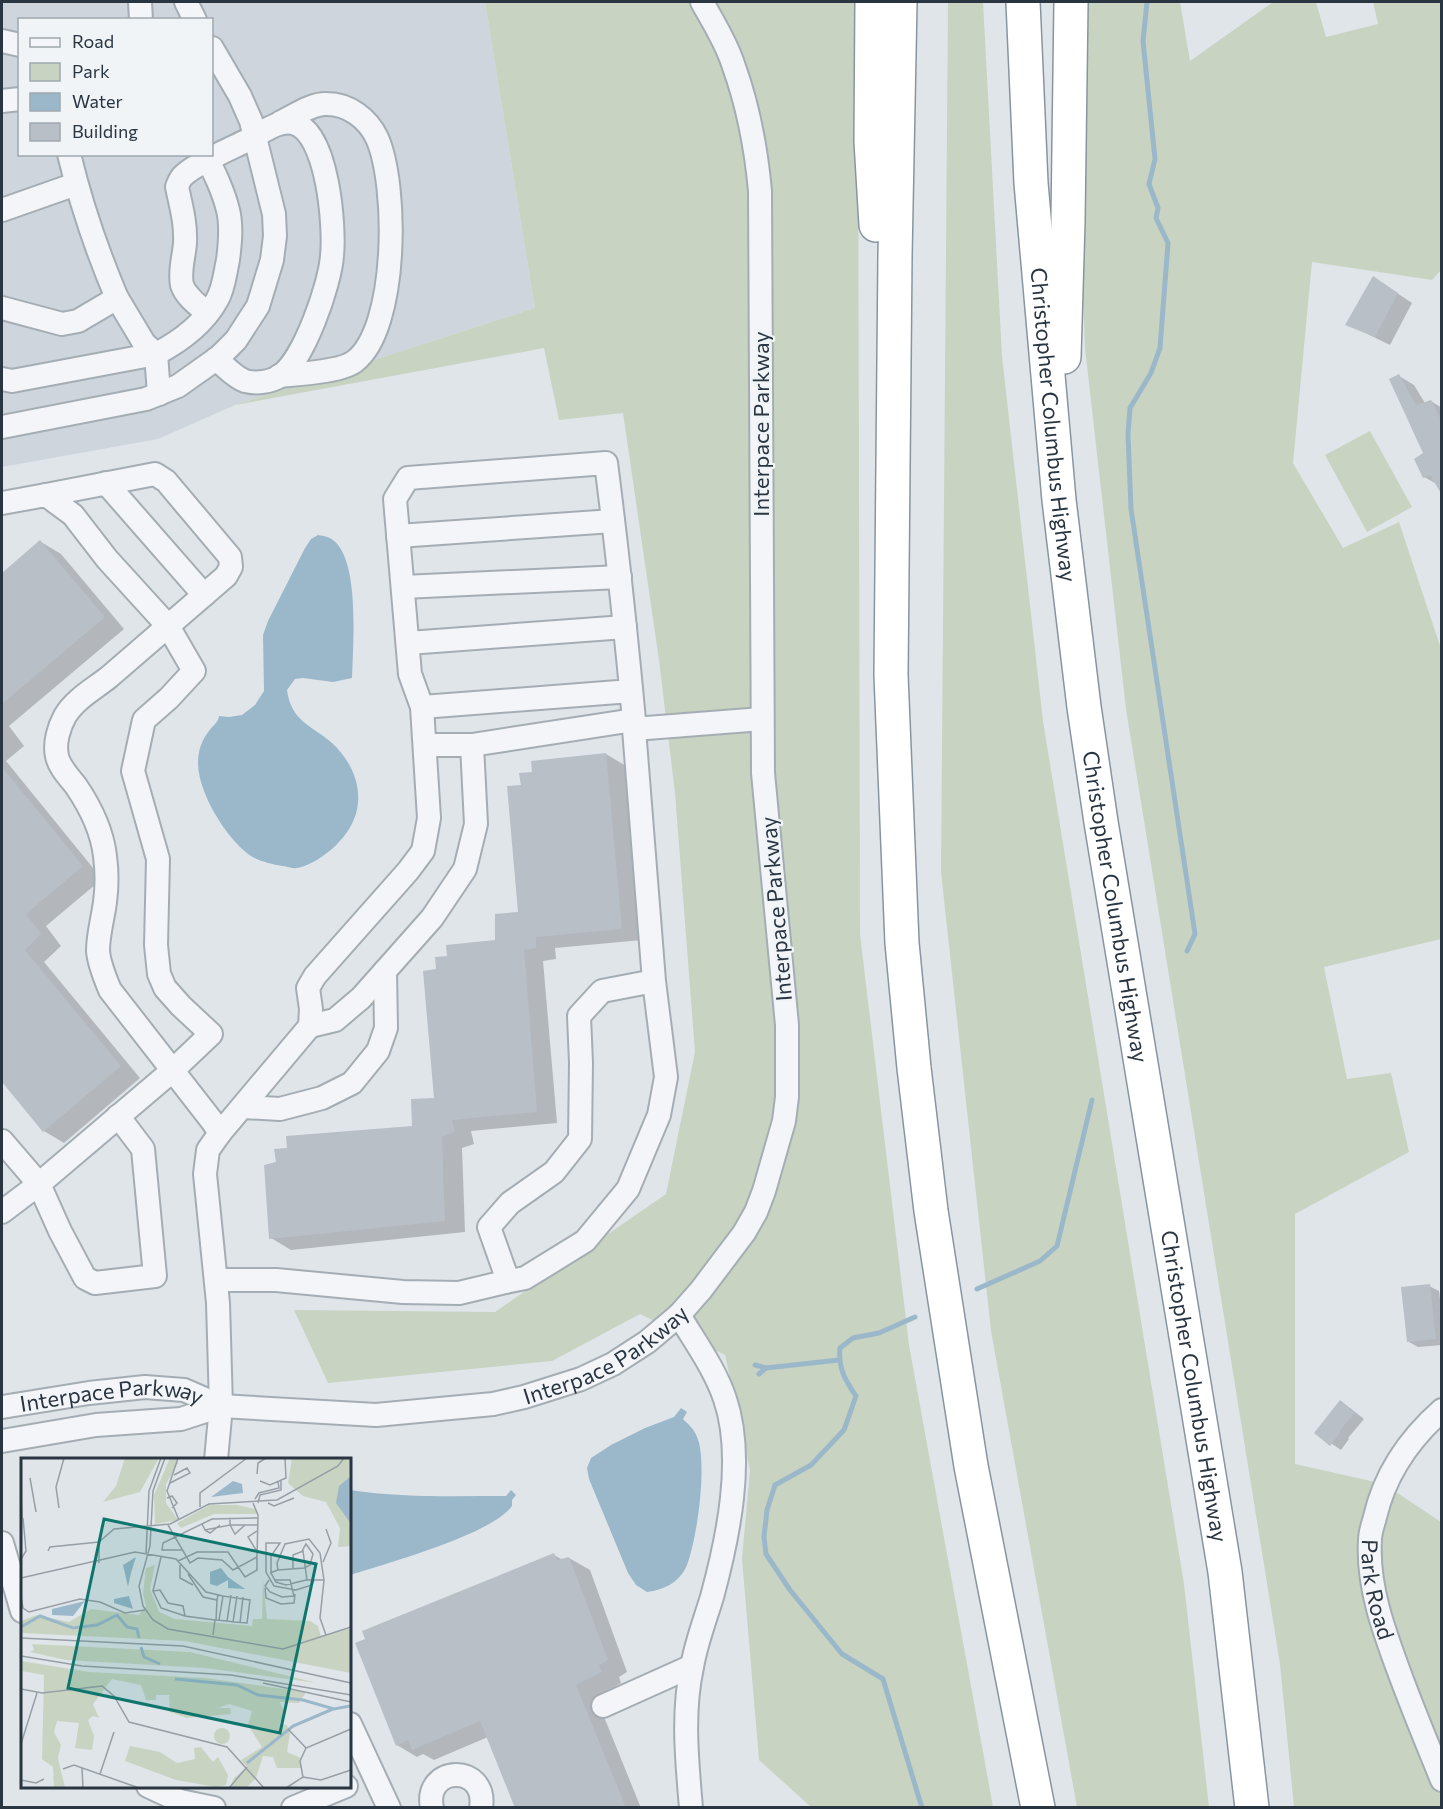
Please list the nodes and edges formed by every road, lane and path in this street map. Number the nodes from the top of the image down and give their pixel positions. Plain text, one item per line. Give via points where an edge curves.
1 (140, 2) edge
2 (186, 2) edge
3 (702, 2) edge
4 (872, 2) edge
5 (900, 2) edge
6 (1023, 2) edge
7 (1071, 2) edge
8 (141, 18) edge
9 (194, 18) edge
10 (2, 41) edge
11 (18, 45) edge
12 (213, 50) edge
13 (18, 99) edge
14 (2, 101) edge
15 (281, 122) junction
16 (254, 136) junction
17 (213, 154) edge
18 (69, 156) edge
19 (206, 157) edge
20 (76, 184) junction
21 (2, 210) edge
22 (117, 298) junction
23 (2, 308) edge
24 (207, 313) junction
25 (156, 354) junction
26 (216, 359) junction
27 (279, 376) junction
28 (2, 379) edge
29 (159, 394) junction
30 (2, 427) edge
31 (106, 483) junction
32 (46, 495) junction
33 (1059, 500) junction
34 (2, 503) edge
35 (613, 521) junction
36 (894, 533) junction
37 (398, 536) junction
38 (620, 577) junction
39 (403, 587) junction
40 (204, 595) junction
41 (168, 626) junction
42 (625, 627) junction
43 (408, 643) junction
44 (631, 691) junction
45 (422, 707) junction
46 (762, 719) junction
47 (634, 724) junction
48 (425, 745) junction
49 (472, 745) junction
50 (385, 971) junction
51 (654, 981) junction
52 (310, 1026) junction
53 (172, 1071) junction
54 (243, 1107) junction
55 (118, 1116) junction
56 (219, 1133) junction
57 (2, 1141) edge
58 (39, 1184) junction
59 (2, 1212) edge
60 (216, 1280) junction
61 (504, 1282) junction
62 (679, 1315) junction
63 (221, 1406) junction
64 (2, 1407) edge
65 (1442, 1410) edge
66 (2, 1441) edge
67 (216, 1458) edge
68 (2, 1543) edge
69 (21, 1608) edge
70 (692, 1666) junction
71 (603, 1706) dead end
72 (351, 1726) edge
73 (374, 1774) junction
74 (1442, 1780) edge
75 (351, 1785) edge
76 (152, 1788) edge
77 (343, 1788) edge
78 (203, 1807) edge
79 (293, 1808) edge
80 (389, 1808) edge
81 (432, 1808) edge
82 (481, 1808) edge
83 (691, 1808) edge
84 (1038, 1808) edge
85 (1252, 1808) edge

1 - 8 street
2 - 9 street
3 - 46 street, Interpace Parkway via 733,63 758,161
4 - 36 highway via 871,141
5 - 36 highway
6 - 33 highway, Christopher Columbus Highway via 1031,183
7 - 33 highway
10 - 11 street
12 - 16 street via 240,96
13 - 14 street
15 - 16 street
15 - 27 street via 303,127 312,136 329,191 333,222 332,258 311,329 295,360
15 - 27 street via 325,103 341,105 368,123 385,165 391,256 381,312 364,352 343,367
16 - 17 street
16 - 26 street via 274,214 272,260 258,306 236,339
18 - 20 street
19 - 24 street via 229,212 231,242 218,299
19 - 24 street via 184,174 177,187 185,227 183,287
20 - 21 street
20 - 22 street
22 - 23 street via 78,321 62,324
22 - 25 street via 144,343
24 - 25 street via 197,327
25 - 28 street via 12,381
25 - 29 street
26 - 27 street via 247,381
26 - 29 street via 178,386
29 - 30 street
31 - 32 street
31 - 40 street
31 - 40 street via 155,474 166,481 230,557 231,567 226,576
32 - 34 street
32 - 41 street via 73,515 106,559
33 - 85 highway, Christopher Columbus Highway via 1101,822 1225,1572
35 - 37 street
35 - 37 street via 606,463 408,478 395,499
35 - 38 street
36 - 84 highway via 891,675 896,819 914,1068 931,1211 971,1466
37 - 39 street
38 - 39 street
38 - 42 street
39 - 43 street
40 - 41 street
41 - 53 street via 194,671 144,720 133,771 158,860 159,974 165,988 212,1034
41 - 53 street via 77,702 65,716 57,738 57,755 102,836 106,881 98,953 103,973 110,990
42 - 43 street
42 - 44 street
43 - 45 street via 410,674
44 - 45 street
44 - 47 street
45 - 48 street
46 - 47 street
46 - 62 street, Interpace Parkway via 763,773 787,1025 784,1121 752,1219 716,1272
47 - 49 street
47 - 51 street
48 - 49 street
48 - 52 street via 429,818 423,851 315,976 308,988
49 - 50 street via 476,824 465,869 432,918
50 - 52 street via 335,1020
50 - 54 street via 386,1028 378,1051 352,1083 322,1098 280,1109
51 - 61 street via 666,1077 659,1115 628,1190 585,1241 525,1278
51 - 61 street via 602,991 579,1016 580,1139 554,1172 510,1203 489,1227 506,1275
52 - 54 street
53 - 55 street
53 - 56 street
54 - 56 street
55 - 58 street
55 - 58 street via 143,1149 155,1276 95,1283 85,1278
56 - 60 street via 208,1150 206,1174
57 - 58 street
58 - 59 street
60 - 61 street via 276,1280 459,1293
60 - 63 street
62 - 63 street, Interpace Parkway via 647,1342 603,1369 492,1404 376,1414
62 - 70 street via 726,1399 734,1477 721,1560
63 - 64 street, Interpace Parkway via 184,1390 146,1387
63 - 66 street, Interpace Parkway via 181,1419 96,1425
63 - 67 street
65 - 74 street, Park Road via 1390,1473 1370,1537 1369,1565 1389,1643
68 - 69 street
70 - 71 street
70 - 83 street via 686,1721
72 - 73 street
73 - 75 street
73 - 80 street
76 - 78 street
77 - 79 street
81 - 82 street via 434,1786 454,1774 476,1783

